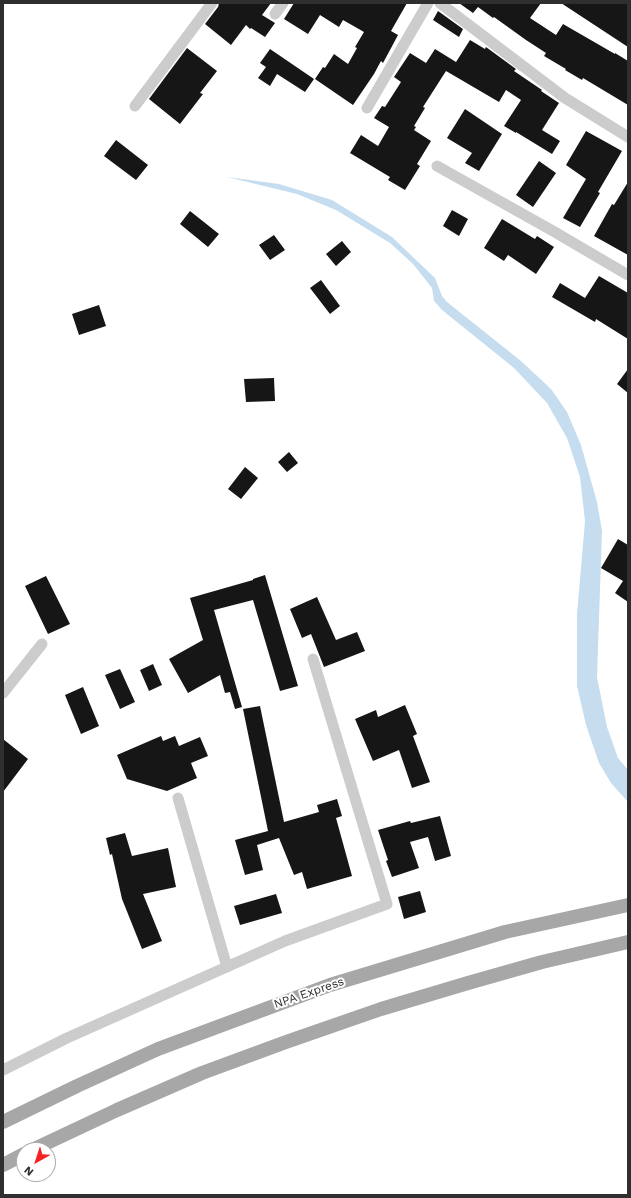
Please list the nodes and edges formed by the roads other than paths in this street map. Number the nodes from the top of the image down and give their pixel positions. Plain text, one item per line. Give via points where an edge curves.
1 (212, 3) edge
2 (283, 3) edge
3 (428, 3) edge
4 (440, 3) edge
5 (275, 14) dead end
6 (135, 106) dead end
7 (367, 108) dead end
8 (628, 137) edge
9 (437, 166) dead end
10 (628, 275) edge
11 (42, 644) dead end
12 (313, 659) dead end
13 (3, 693) edge
14 (178, 798) dead end
15 (628, 905) edge
16 (628, 942) edge
17 (227, 967) junction
18 (3, 1070) edge
19 (3, 1122) edge
20 (49, 1142) edge
21 (16, 1158) edge
22 (3, 1165) edge

1 - 6 street
2 - 5 street
3 - 7 street
4 - 8 street via 565,98
9 - 10 street
11 - 13 street
12 - 17 street via 387,904 285,941
14 - 17 street
15 - 19 main road, NPA Express via 504,932 330,985 158,1049
16 - 20 main road via 542,962 381,1009 195,1076
17 - 18 street via 67,1038
21 - 22 main road

